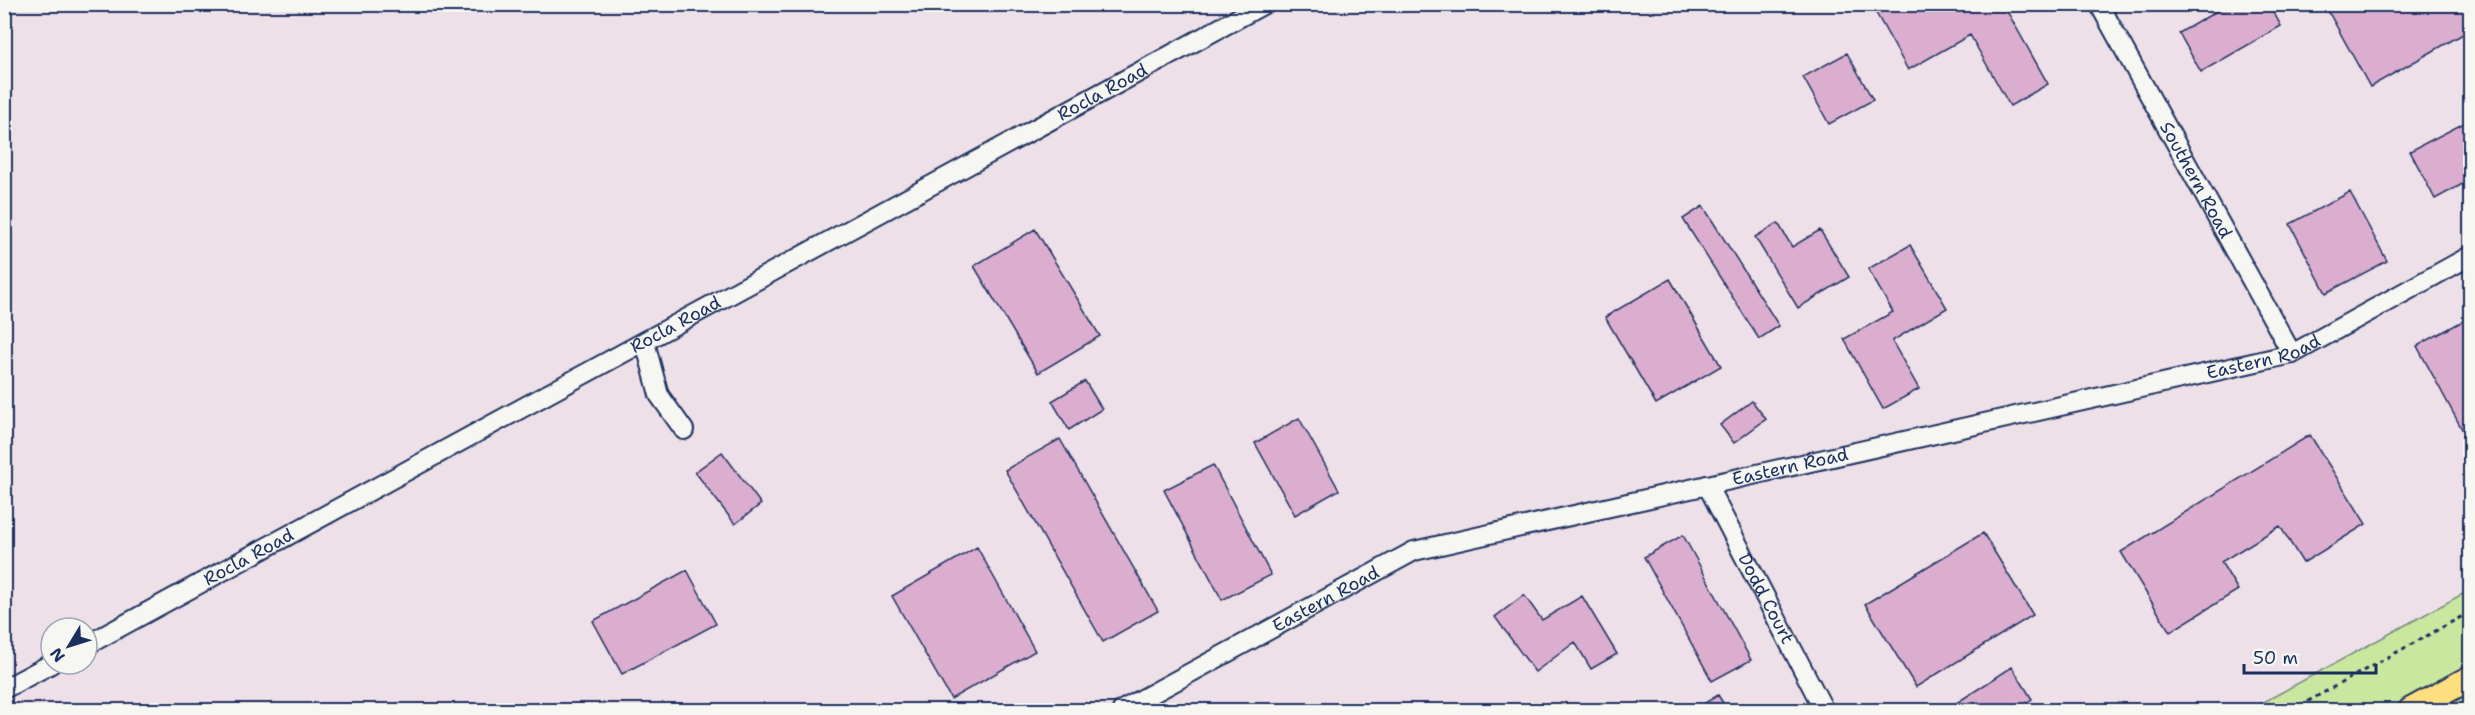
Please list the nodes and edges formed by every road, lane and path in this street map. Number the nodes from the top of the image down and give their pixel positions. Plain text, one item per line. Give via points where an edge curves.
1 (1264, 4) edge
2 (2099, 4) edge
3 (2470, 256) edge
4 (645, 342) junction
5 (2292, 354) junction
6 (684, 430) dead end
7 (1707, 485) junction
8 (2470, 612) edge
9 (99, 638) edge
10 (39, 670) edge
11 (2470, 678) edge
12 (4, 689) edge
13 (1122, 711) edge
14 (1824, 711) edge
15 (2292, 711) edge
16 (2411, 711) edge

1 - 4 street, Rocla Road
2 - 5 street, Southern Road
3 - 5 street, Eastern Road
4 - 6 street via 659,396
4 - 9 street, Rocla Road
5 - 7 street, Eastern Road
7 - 13 street, Eastern Road via 1414,550
7 - 14 street, Dodd Court
8 - 15 path
10 - 12 street
11 - 16 main road

